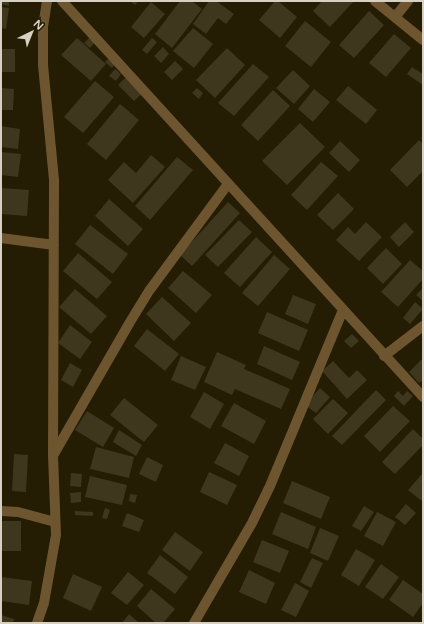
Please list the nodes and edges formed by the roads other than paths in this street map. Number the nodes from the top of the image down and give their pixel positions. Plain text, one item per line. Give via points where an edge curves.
1 (47, 1) edge
2 (62, 1) edge
3 (375, 1) edge
4 (408, 1) edge
5 (395, 17) junction
6 (423, 40) edge
7 (228, 184) junction
8 (1, 238) edge
9 (54, 245) junction
10 (343, 310) junction
11 (423, 326) edge
12 (384, 356) junction
13 (423, 397) edge
14 (53, 456) junction
15 (1, 511) edge
16 (55, 522) junction
17 (37, 623) edge
18 (194, 623) edge

1 - 9 street via 42,65 54,180
2 - 7 street
3 - 5 street
4 - 5 street
5 - 6 street
7 - 10 street
7 - 14 street via 149,291
8 - 9 street
9 - 14 street
10 - 12 street
10 - 18 street via 270,486 252,523
11 - 12 street
12 - 13 street
14 - 16 street
15 - 16 street via 18,512
16 - 17 street via 56,535 44,603

